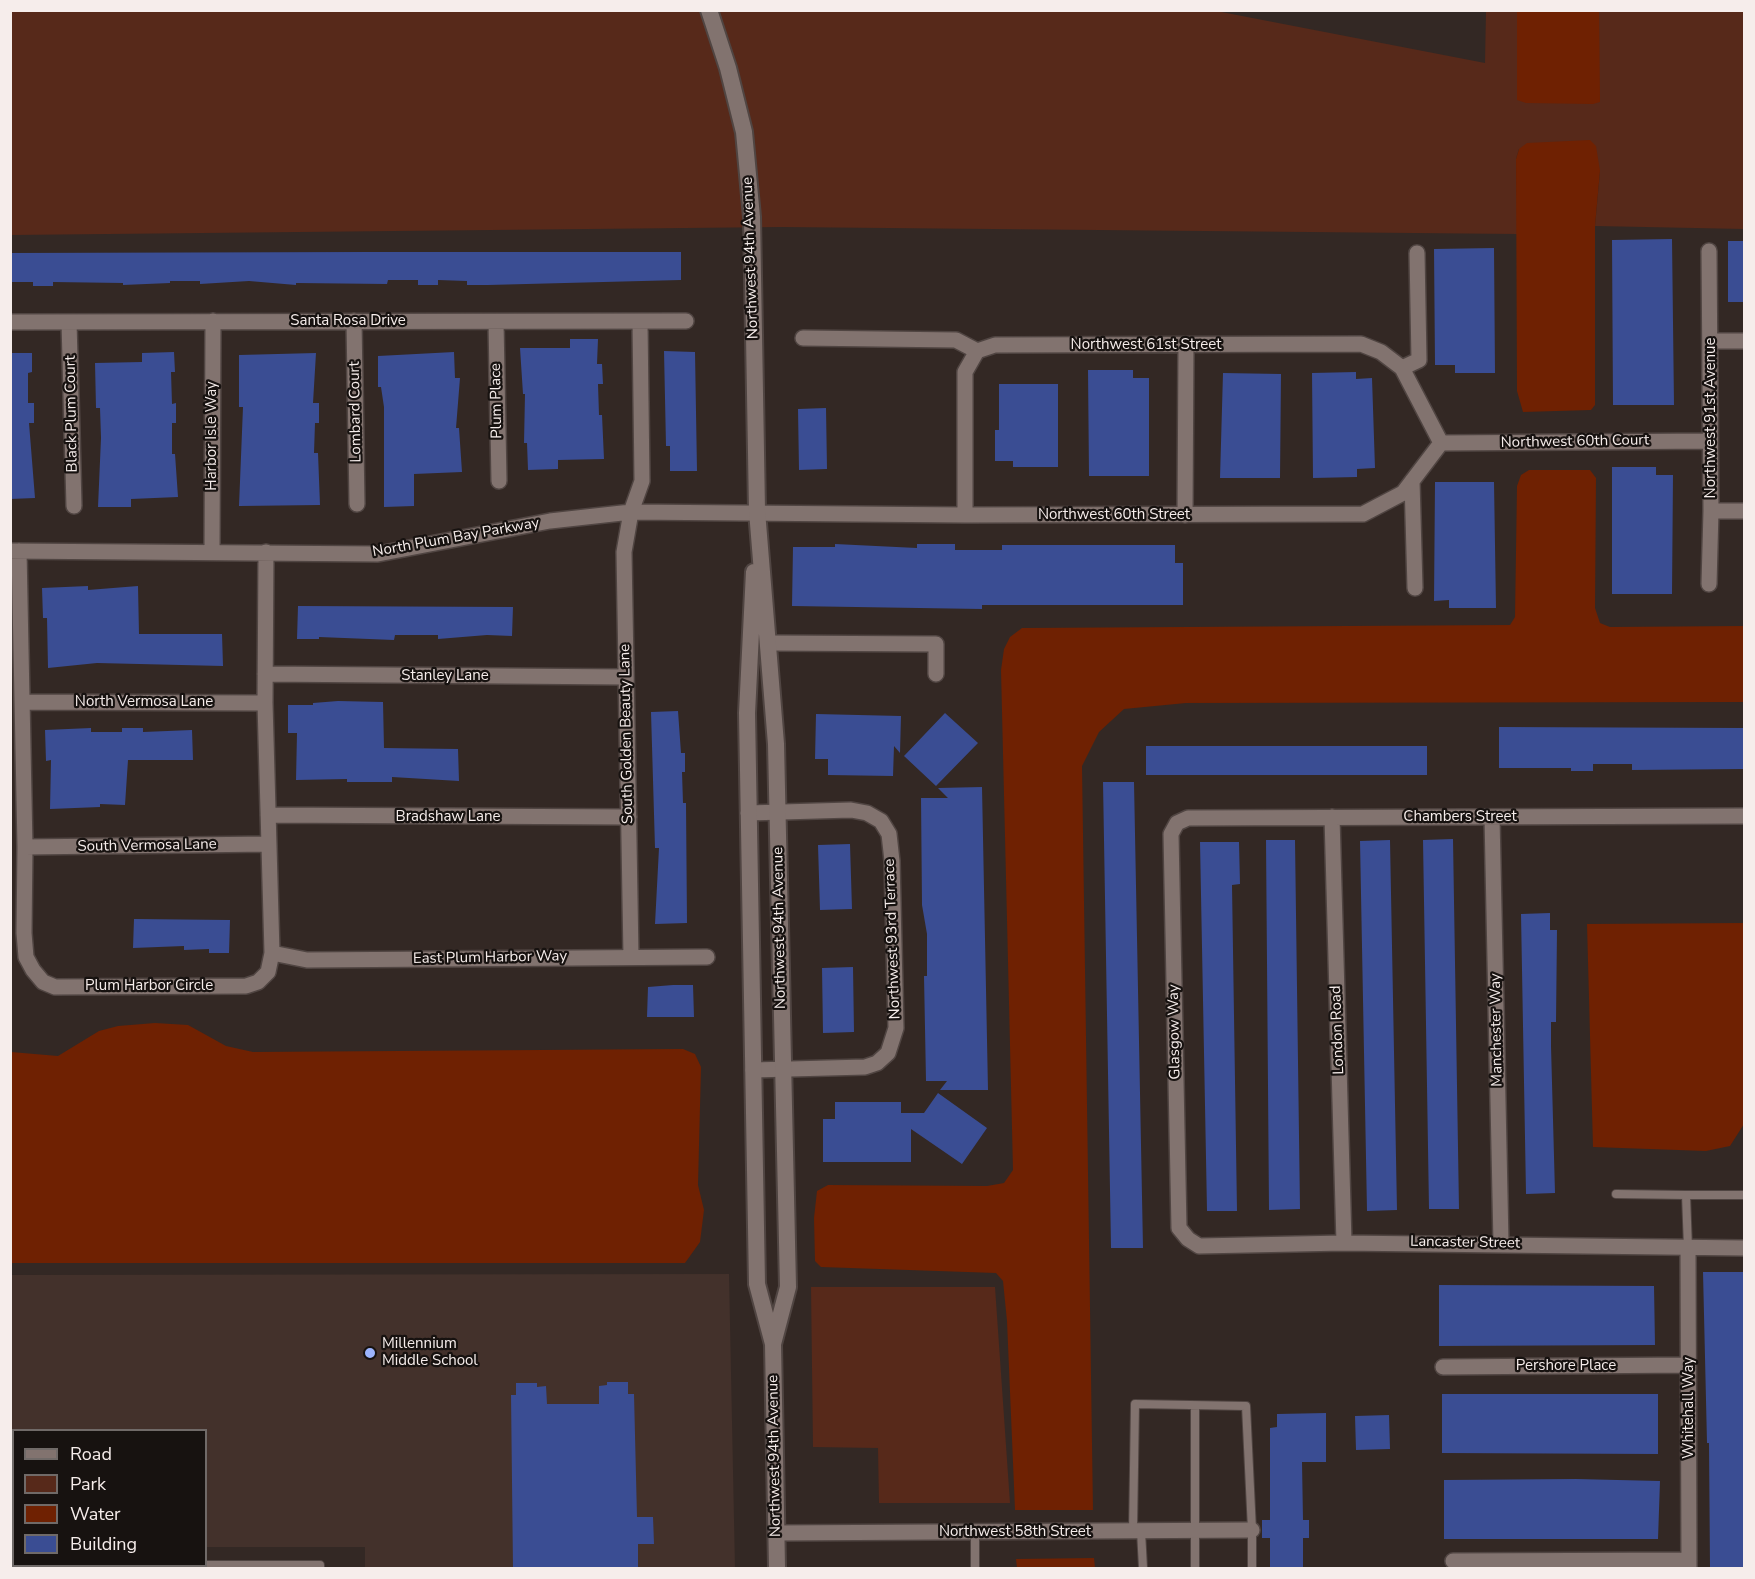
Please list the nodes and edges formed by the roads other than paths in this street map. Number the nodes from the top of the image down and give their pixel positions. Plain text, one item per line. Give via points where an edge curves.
1 (709, 10) edge
2 (1709, 251) dead end
3 (1417, 253) dead end
4 (213, 321) junction
5 (354, 321) junction
6 (686, 321) dead end
7 (10, 322) edge
8 (69, 322) junction
9 (496, 322) junction
10 (640, 322) junction
11 (803, 338) dead end
12 (1710, 341) junction
13 (1744, 341) edge
14 (1186, 345) junction
15 (976, 351) junction
16 (1402, 368) junction
17 (1710, 441) junction
18 (1441, 443) junction
19 (499, 481) dead end
20 (1412, 481) junction
21 (357, 504) dead end
22 (74, 506) dead end
23 (758, 511) junction
24 (1712, 511) junction
25 (1744, 511) edge
26 (631, 512) junction
27 (965, 515) junction
28 (1185, 515) junction
29 (15, 551) edge
30 (212, 551) junction
31 (266, 552) junction
32 (1709, 584) dead end
33 (1415, 588) dead end
34 (769, 643) junction
35 (266, 674) junction
36 (936, 674) dead end
37 (625, 677) junction
38 (22, 702) junction
39 (266, 703) junction
40 (777, 812) junction
41 (748, 813) junction
42 (268, 815) junction
43 (1744, 816) edge
44 (629, 817) junction
45 (1332, 817) junction
46 (1492, 817) junction
47 (1177, 824) joint
48 (268, 844) junction
49 (25, 847) junction
50 (17, 933) edge
51 (272, 953) junction
52 (631, 956) junction
53 (707, 957) dead end
54 (782, 1069) junction
55 (753, 1070) junction
56 (1616, 1194) dead end
57 (1686, 1195) junction
58 (1744, 1195) edge
59 (1188, 1239) joint
60 (1344, 1243) junction
61 (1501, 1243) junction
62 (1688, 1248) junction
63 (1744, 1248) edge
64 (773, 1344) junction
65 (1688, 1365) junction
66 (1443, 1367) dead end
67 (1195, 1406) junction
68 (1252, 1530) junction
69 (1137, 1531) junction
70 (1194, 1531) junction
71 (975, 1532) junction
72 (777, 1533) junction
73 (1453, 1561) dead end
74 (1689, 1564) edge
75 (207, 1565) edge
76 (129, 1567) edge
77 (16, 1569) edge
78 (320, 1569) edge
79 (777, 1569) edge
80 (975, 1569) edge
81 (1143, 1569) edge
82 (1195, 1569) edge
83 (1251, 1569) edge

1 - 23 street, Northwest 94th Avenue via 744,132 749,180
2 - 12 street, Northwest 91st Avenue
3 - 16 street via 1419,360
4 - 5 street, Santa Rosa Drive
4 - 8 street, Santa Rosa Drive
4 - 30 street, Harbor Isle Way
5 - 9 street, Santa Rosa Drive
5 - 21 street, Lombard Court
6 - 10 street, Santa Rosa Drive
7 - 8 street, Santa Rosa Drive
8 - 22 street, Black Plum Court
9 - 10 street, Santa Rosa Drive
9 - 19 street, Plum Place
10 - 26 street, South Golden Beauty Lane via 642,481
11 - 15 street via 956,340
12 - 13 street
12 - 17 street, Northwest 91st Avenue
14 - 15 street, Northwest 61st Street via 995,345
14 - 16 street, Northwest 61st Street via 1361,344 1381,352
14 - 28 street
15 - 27 street via 965,372
16 - 18 street, Northwest 61st Street
17 - 18 street, Northwest 60th Court
17 - 24 street, Northwest 91st Avenue
18 - 20 street, Northwest 60th Street
20 - 28 street, Northwest 60th Street via 1403,493 1363,514
20 - 33 street
23 - 26 street, North Plum Bay Parkway
23 - 27 street, Northwest 60th Street
23 - 34 street, Northwest 94th Avenue
23 - 41 street, Northwest 94th Avenue via 747,714
24 - 25 street
24 - 32 street, Northwest 91st Avenue
26 - 31 street, North Plum Bay Parkway via 550,521 378,554
26 - 37 street, South Golden Beauty Lane via 624,552
27 - 28 street, Northwest 60th Street
29 - 30 street, North Plum Bay Parkway
29 - 38 street, Plum Harbor Circle
30 - 31 street, North Plum Bay Parkway
31 - 35 street, Plum Harbor Circle
34 - 36 street via 936,644
34 - 40 street, Northwest 94th Avenue
35 - 37 street, Stanley Lane
35 - 39 street, Plum Harbor Circle
37 - 44 street, South Golden Beauty Lane
38 - 39 street, North Vermosa Lane
38 - 49 street, Plum Harbor Circle
39 - 42 street, Plum Harbor Circle
40 - 41 street, Northwest 93rd Terrace
40 - 54 street, Northwest 94th Avenue
40 - 54 street, Northwest 93rd Terrace via 851,810 881,821 888,834 892,861 895,980 893,1042 877,1063 865,1067
41 - 55 street, Northwest 94th Avenue
42 - 44 street, Bradshaw Lane
42 - 48 street, Plum Harbor Circle
43 - 46 street, Chambers Street
44 - 52 street, South Golden Beauty Lane
45 - 46 street, Chambers Street
45 - 47 street, Chambers Street via 1188,818
45 - 60 street, London Road
46 - 61 street, Manchester Way
47 - 59 street, Glasgow Way via 1171,834 1179,1228
48 - 49 street, South Vermosa Lane
48 - 51 street, Plum Harbor Circle
49 - 50 street, Plum Harbor Circle
50 - 51 street, Plum Harbor Circle via 33,970 42,982 55,987 246,986 258,982 268,972
51 - 52 street, East Plum Harbor Way via 307,960
52 - 53 street, East Plum Harbor Way
54 - 55 street, Northwest 93rd Terrace
54 - 64 street, Northwest 94th Avenue via 788,1287
55 - 64 street, Northwest 94th Avenue via 757,1284
56 - 57 lane
57 - 58 lane
57 - 62 lane
59 - 60 street, Lancaster Street via 1199,1246
60 - 61 street, Lancaster Street
61 - 62 street, Lancaster Street
62 - 63 street, Lancaster Street
62 - 65 street, Whitehall Way
64 - 72 street, Northwest 94th Avenue
65 - 66 street, Pershore Place
65 - 74 street, Whitehall Way
67 - 68 lane via 1246,1406
67 - 69 lane via 1135,1404
67 - 70 lane
68 - 70 street, Northwest 58th Street
68 - 83 lane
69 - 70 street, Northwest 58th Street
69 - 71 street, Northwest 58th Street
69 - 81 lane
70 - 82 lane
71 - 72 street, Northwest 58th Street
71 - 80 lane
72 - 79 street, Northwest 94th Avenue
73 - 74 street
75 - 78 lane via 320,1565
76 - 77 lane

